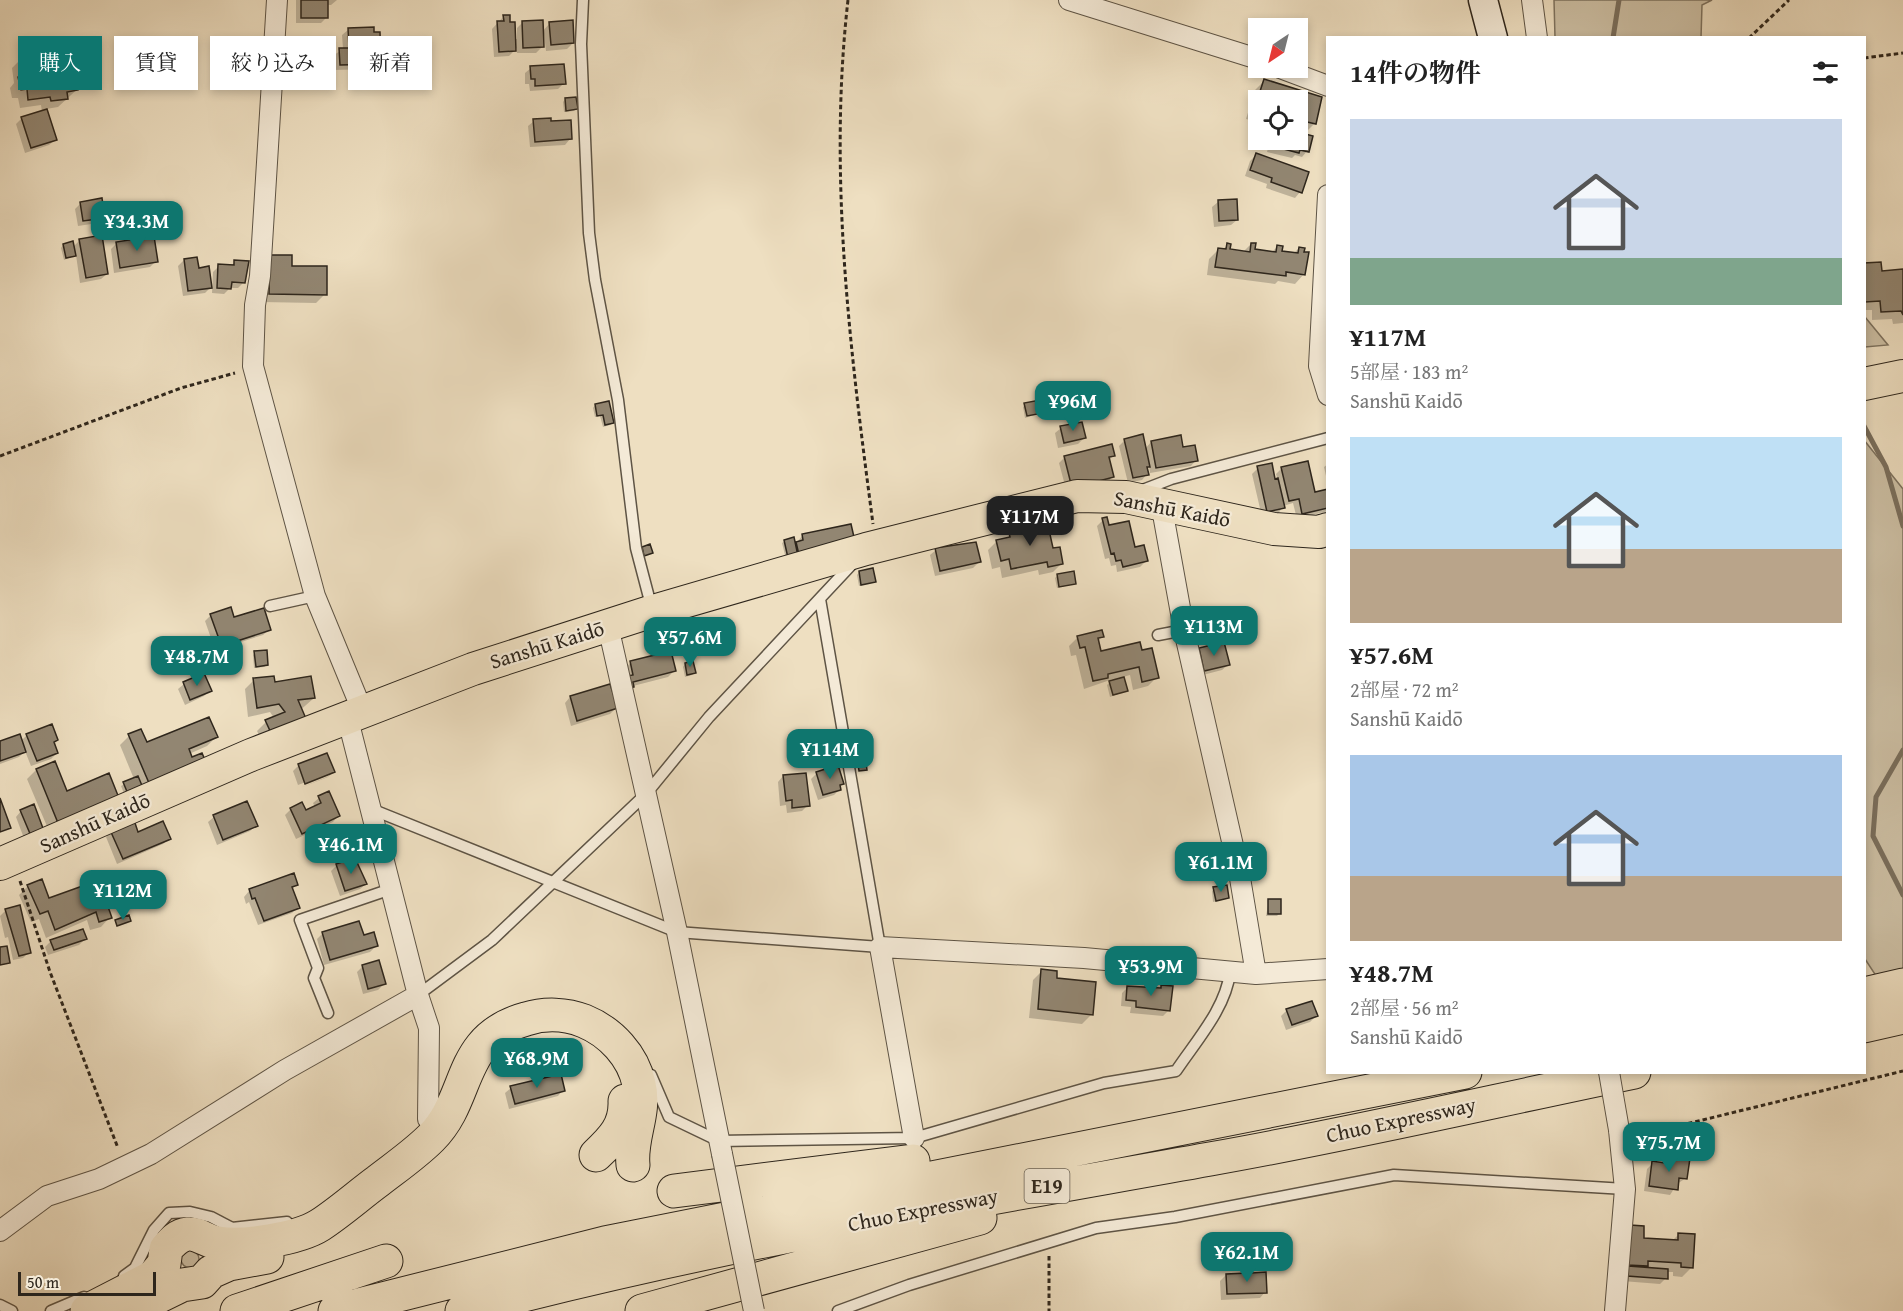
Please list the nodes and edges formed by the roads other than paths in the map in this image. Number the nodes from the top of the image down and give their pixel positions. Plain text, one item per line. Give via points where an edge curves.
1 (277, 0) edge
2 (583, 0) edge
3 (1068, 0) edge
4 (1484, 0) edge
5 (1532, 0) edge
6 (1493, 36) edge
7 (1536, 36) edge
8 (1248, 56) edge
9 (1307, 78) edge
10 (1326, 85) edge
11 (1326, 233) edge
12 (1326, 389) edge
13 (1326, 439) edge
14 (1126, 497) junction
15 (1161, 504) junction
16 (1326, 530) edge
17 (871, 548) junction
18 (315, 596) junction
19 (820, 599) junction
20 (270, 606) dead end
21 (653, 611) junction
22 (608, 626) junction
23 (1184, 630) junction
24 (1158, 635) dead end
25 (354, 713) junction
26 (646, 794) junction
27 (371, 809) junction
28 (7, 862) edge
29 (553, 882) junction
30 (391, 889) junction
31 (677, 932) junction
32 (880, 947) junction
33 (1326, 969) edge
34 (1230, 972) junction
35 (1256, 974) junction
36 (418, 995) junction
37 (328, 1013) dead end
38 (646, 1064) dead end
39 (1455, 1074) edge
40 (1609, 1074) edge
41 (1624, 1074) edge
42 (443, 1092) dead end
43 (426, 1122) joint
44 (1172, 1131) junction
45 (914, 1138) junction
46 (721, 1147) junction
47 (596, 1155) dead end
48 (1211, 1159) junction
49 (633, 1165) dead end
50 (1625, 1189) junction
51 (674, 1191) dead end
52 (296, 1219) dead end
53 (0, 1232) edge
54 (206, 1241) junction
55 (386, 1262) dead end
56 (211, 1272) junction
57 (173, 1275) junction
58 (122, 1296) edge
59 (92, 1301) edge
60 (0, 1305) edge
61 (12, 1311) edge
62 (51, 1311) edge
63 (237, 1311) edge
64 (335, 1311) edge
65 (462, 1311) edge
66 (642, 1311) edge
67 (754, 1311) edge
68 (838, 1311) edge
69 (1615, 1311) edge

1 - 18 street via 253,366
2 - 21 lane via 581,44 589,233 618,400 636,548
3 - 8 street
4 - 6 street
5 - 7 street
9 - 10 street
11 - 12 street via 1319,366
13 - 14 lane via 1171,479
14 - 15 main road, Sanshū Kaidō
14 - 17 main road, Sanshū Kaidō via 1077,496
15 - 16 main road, Sanshū Kaidō via 1274,529
15 - 23 street
17 - 19 lane
17 - 21 main road, Sanshū Kaidō
18 - 20 lane
18 - 25 street
19 - 26 lane via 709,717
19 - 32 lane
21 - 22 main road, Sanshū Kaidō
22 - 25 main road, Sanshū Kaidō via 473,669
22 - 26 street
23 - 24 lane
23 - 35 street via 1239,872
25 - 27 street
25 - 28 main road, Sanshū Kaidō
26 - 29 lane
26 - 31 street
27 - 29 lane
27 - 30 street
29 - 31 lane
29 - 36 lane via 492,940
30 - 36 street
30 - 37 lane via 300,920 318,968 314,978
31 - 32 lane
31 - 46 street
32 - 34 street via 1084,958
32 - 45 street
33 - 35 street
34 - 35 street
34 - 45 lane via 1229,986 1212,1018 1176,1071 1104,1083
36 - 43 street via 429,1028
36 - 53 street via 285,1070 151,1154 99,1179 47,1196
38 - 46 lane via 669,1117
39 - 44 highway, Chuo Expressway / E19
40 - 50 street, bridge
41 - 48 highway, Chuo Expressway / E19
42 - 43 lane
44 - 51 highway
44 - 64 highway, Chuo Expressway / E19 via 605,1243
45 - 46 lane
46 - 67 street, bridge
47 - 56 highway via 612,1140 624,1119 624,1093 614,1068 597,1047 571,1035 544,1031 530,1035 504,1047 486,1067 459,1128 441,1151 335,1234 307,1250 243,1260
48 - 65 highway, Chuo Expressway / E19 via 1046,1186 695,1254
48 - 66 highway
49 - 54 highway via 642,1098 629,1059 612,1039 590,1024 562,1016 531,1017 503,1028 482,1047 466,1070 448,1116 431,1138 319,1225 292,1236 230,1244
50 - 68 lane via 1394,1175 1175,1217 1096,1228 909,1285
50 - 69 street
52 - 58 lane via 232,1228 211,1217 169,1213 154,1230
54 - 56 lane via 214,1255
54 - 57 highway via 188,1234 166,1249
55 - 63 highway
56 - 57 highway via 202,1282
57 - 58 highway
57 - 59 highway
59 - 62 lane
60 - 61 lane

